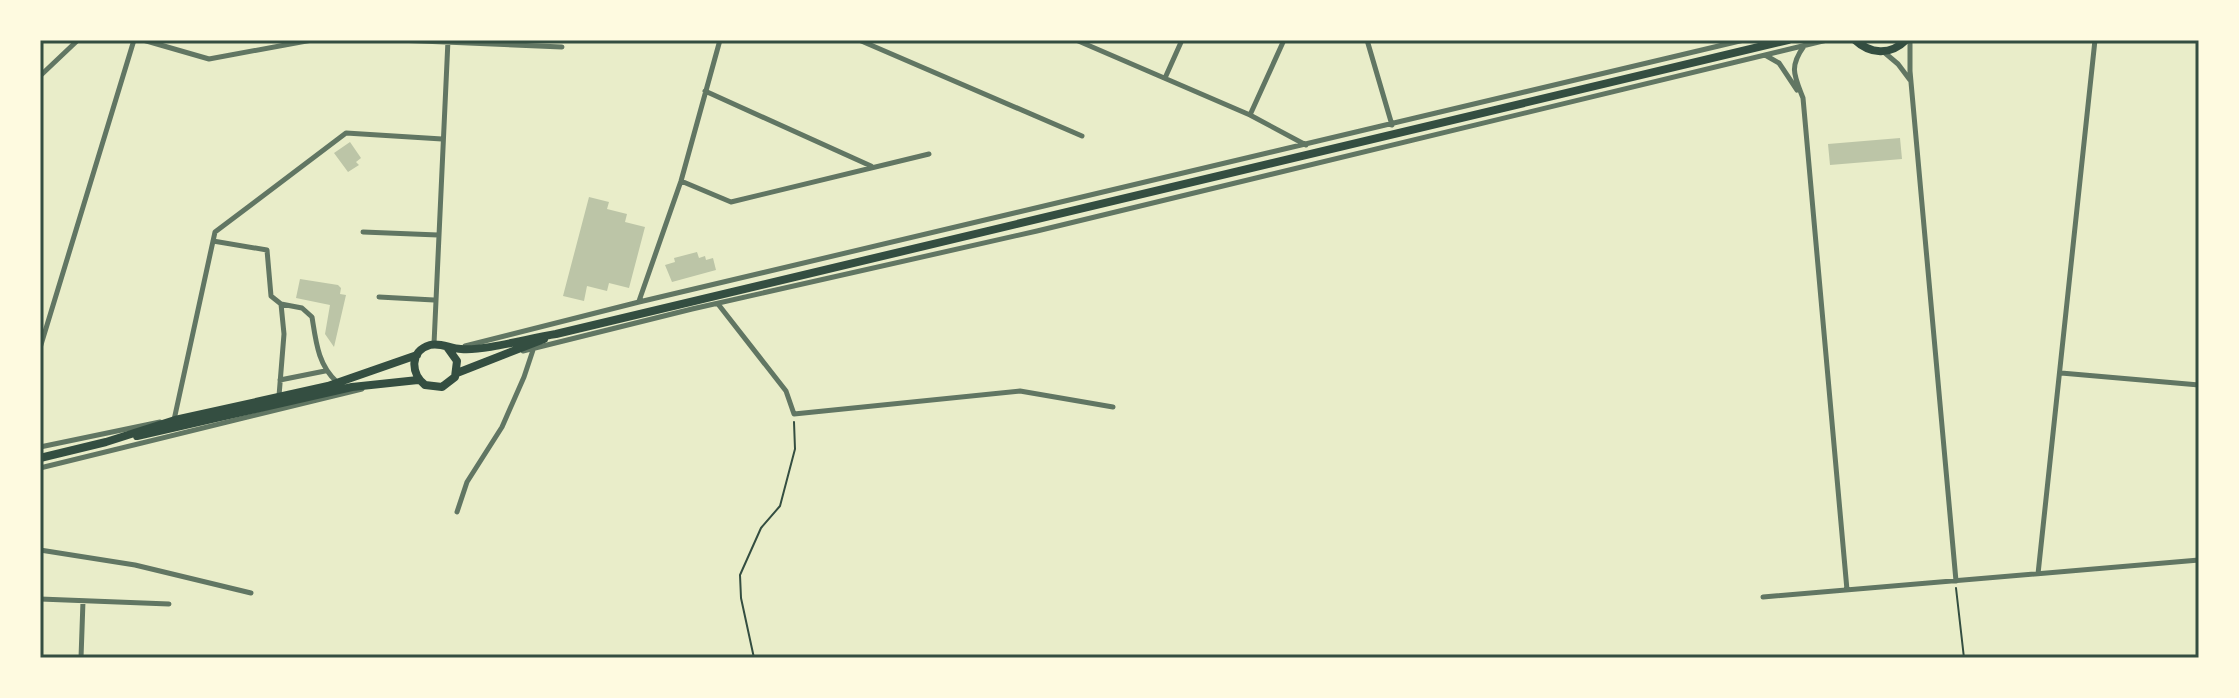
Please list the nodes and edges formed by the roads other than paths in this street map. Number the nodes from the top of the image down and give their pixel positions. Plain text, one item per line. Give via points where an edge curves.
1 (78, 40) edge
2 (134, 40) edge
3 (143, 40) edge
4 (312, 40) edge
5 (397, 40) edge
6 (720, 40) edge
7 (859, 40) edge
8 (1076, 40) edge
9 (1182, 40) edge
10 (1284, 40) edge
11 (1367, 40) edge
12 (1744, 40) edge
13 (1788, 40) edge
14 (1827, 40) edge
15 (1855, 40) edge
16 (1908, 40) edge
17 (2095, 40) edge
18 (448, 41) edge
19 (1804, 46) junction
20 (562, 47) dead end
21 (1882, 51) junction
22 (1765, 55) junction
23 (40, 76) edge
24 (1165, 78) junction
25 (1913, 84) junction
26 (705, 91) junction
27 (1803, 98) junction
28 (1250, 115) junction
29 (1392, 125) junction
30 (1082, 136) dead end
31 (442, 139) junction
32 (1307, 145) junction
33 (929, 154) dead end
34 (874, 167) junction
35 (681, 181) junction
36 (363, 232) dead end
37 (438, 235) junction
38 (213, 241) junction
39 (379, 297) dead end
40 (434, 300) junction
41 (639, 302) junction
42 (281, 304) junction
43 (718, 304) junction
44 (556, 334) junction
45 (434, 344) junction
46 (450, 347) junction
47 (40, 348) edge
48 (533, 349) junction
49 (510, 354) junction
50 (417, 355) junction
51 (325, 371) junction
52 (457, 373) junction
53 (2061, 373) junction
54 (280, 380) junction
55 (418, 380) junction
56 (338, 382) junction
57 (377, 384) junction
58 (2199, 385) edge
59 (279, 396) junction
60 (1113, 407) dead end
61 (175, 420) junction
62 (106, 442) junction
63 (40, 447) edge
64 (40, 458) edge
65 (40, 468) edge
66 (457, 512) dead end
67 (40, 550) edge
68 (2199, 560) edge
69 (2038, 574) junction
70 (1956, 581) junction
71 (1847, 590) junction
72 (251, 593) dead end
73 (1763, 597) dead end
74 (40, 599) edge
75 (83, 601) junction
76 (169, 604) dead end
77 (81, 658) edge

1 - 23 street
2 - 47 street
3 - 4 street via 209,59
5 - 18 street
6 - 26 street
7 - 30 street
8 - 24 street
9 - 24 street
10 - 28 street
11 - 29 street
12 - 29 street
13 - 44 main road
14 - 19 street
15 - 21 main road
16 - 21 main road
16 - 25 street
17 - 53 street
18 - 20 street
18 - 31 street
19 - 22 street
19 - 27 street via 1794,67
21 - 25 street
22 - 27 street via 1779,63
22 - 43 street
24 - 28 street
25 - 70 street
26 - 34 street
26 - 35 street
27 - 71 street
28 - 32 street
29 - 32 street
31 - 37 street
31 - 38 street via 346,133 215,232
32 - 41 street
33 - 34 street
34 - 35 street via 731,202
35 - 41 street
36 - 37 street
37 - 40 street
38 - 42 street via 267,250 271,296
38 - 61 street
39 - 40 street
40 - 45 street
41 - 46 street
42 - 51 street via 302,308 312,317
42 - 54 street
43 - 48 street
43 - 60 street via 786,391 794,414 1020,391
44 - 46 main road via 476,348
44 - 49 main road
45 - 46 main road
45 - 50 main road
46 - 52 main road
48 - 49 street
48 - 66 street via 502,427 467,482
49 - 52 main road
50 - 55 main road
50 - 56 main road
51 - 54 street
51 - 56 street
52 - 55 main road via 442,387
53 - 58 street
53 - 69 street
54 - 59 street
55 - 57 main road
56 - 59 main road
57 - 62 main road
57 - 65 street
59 - 61 main road
61 - 62 main road
61 - 63 street
62 - 64 main road
67 - 72 street via 135,565
68 - 69 street
69 - 70 street
70 - 71 street
71 - 73 street
74 - 75 street
75 - 76 street
75 - 77 street

